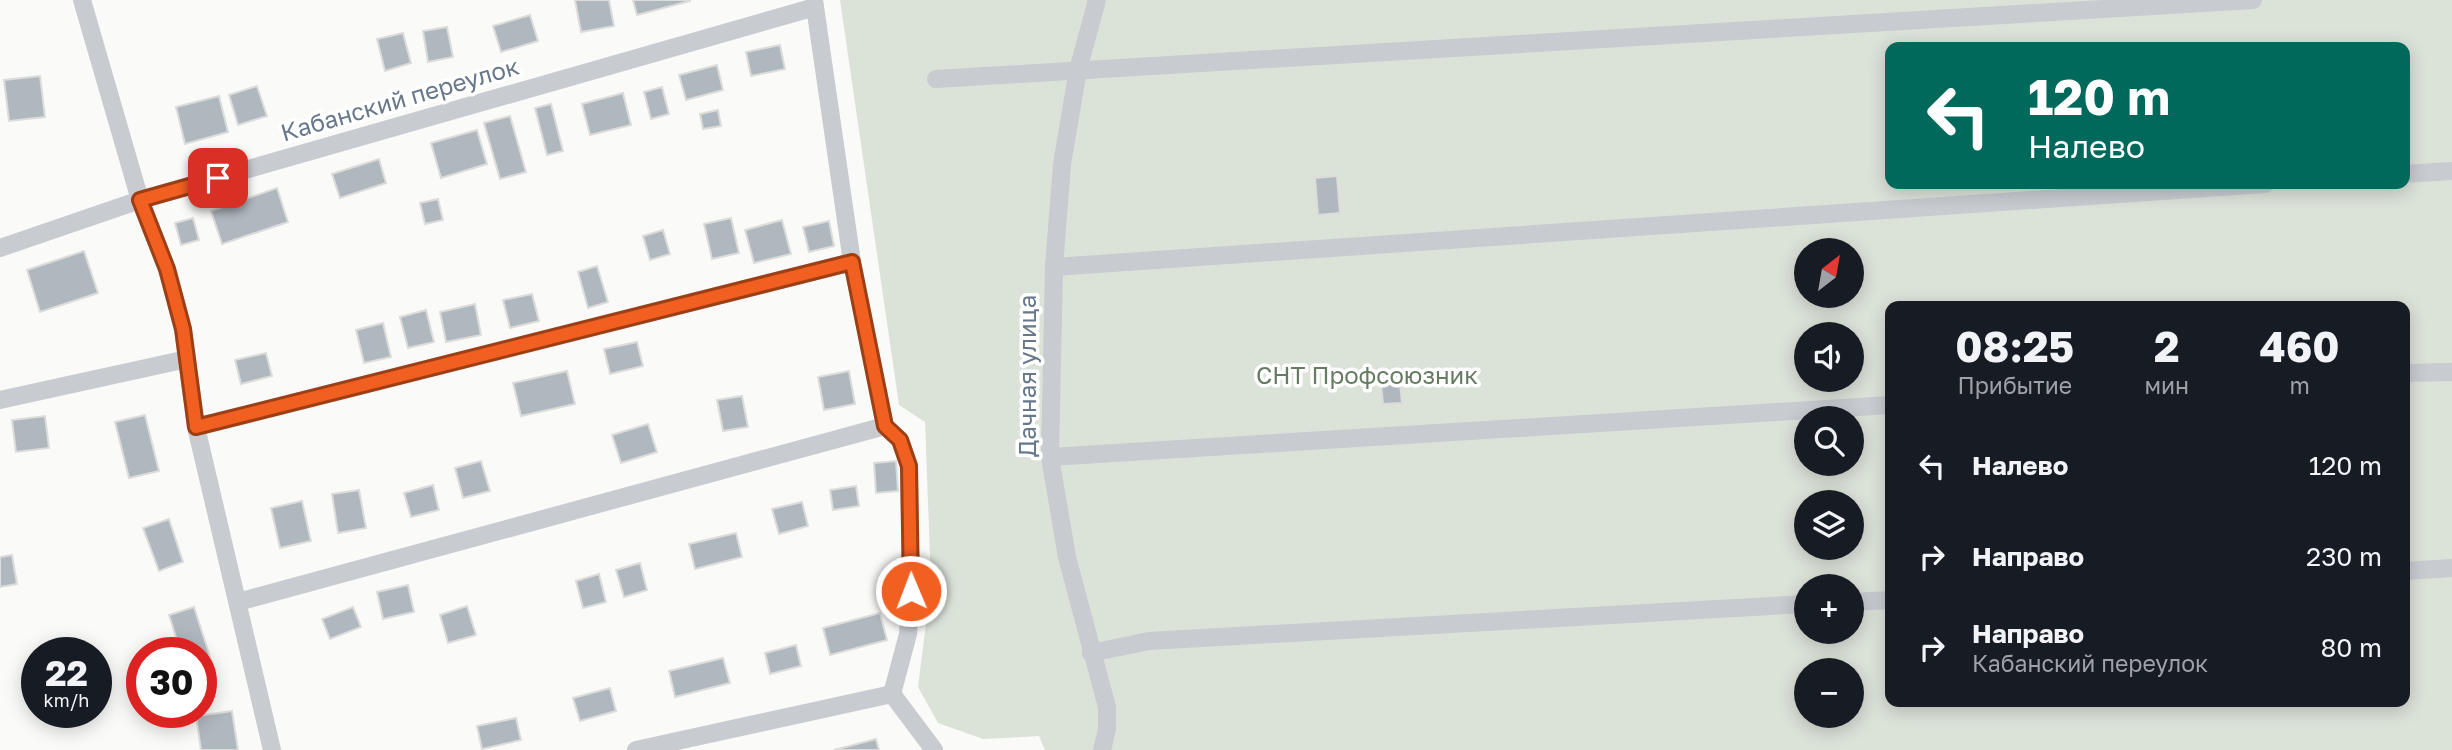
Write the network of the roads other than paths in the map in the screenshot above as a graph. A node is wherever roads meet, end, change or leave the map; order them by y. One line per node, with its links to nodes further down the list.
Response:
1 (82, 0): 10 (street)
2 (1097, 0): 5 (street, Дачная улица)
3 (2253, 0): 5 (street)
4 (815, 3): 10 (street, Кабанский переулок); 12 (street)
5 (1078, 70): 6 (street); 13 (street, Дачная улица)
6 (936, 79)
7 (2452, 171): 8 (street)
8 (2410, 174)
9 (2192, 189): 13 (street)
10 (140, 200): 11 (street, Кабанский переулок); 14 (street)
11 (0, 248)
12 (852, 262): 19 (street); 20 (street)
13 (1054, 267): 21 (street, Дачная улица)
14 (187, 359): 17 (street); 20 (street)
15 (2452, 372): 16 (street)
16 (2410, 373)
17 (0, 400)
18 (1885, 405): 21 (street)
19 (885, 426): 26 (street); 29 (street)
20 (196, 427): 26 (street)
21 (1050, 457): 28 (street, Дачная улица)
22 (2452, 568): 23 (street)
23 (2410, 571)
24 (1885, 600): 25 (street)
25 (1864, 601)
26 (238, 602): 30 (street)
27 (1794, 605): 28 (street)
28 (1091, 653): 33 (street, Дачная улица)
29 (892, 694): 31 (street); 32 (street)
30 (272, 750)
31 (636, 750)
32 (934, 750)
33 (1102, 750)

